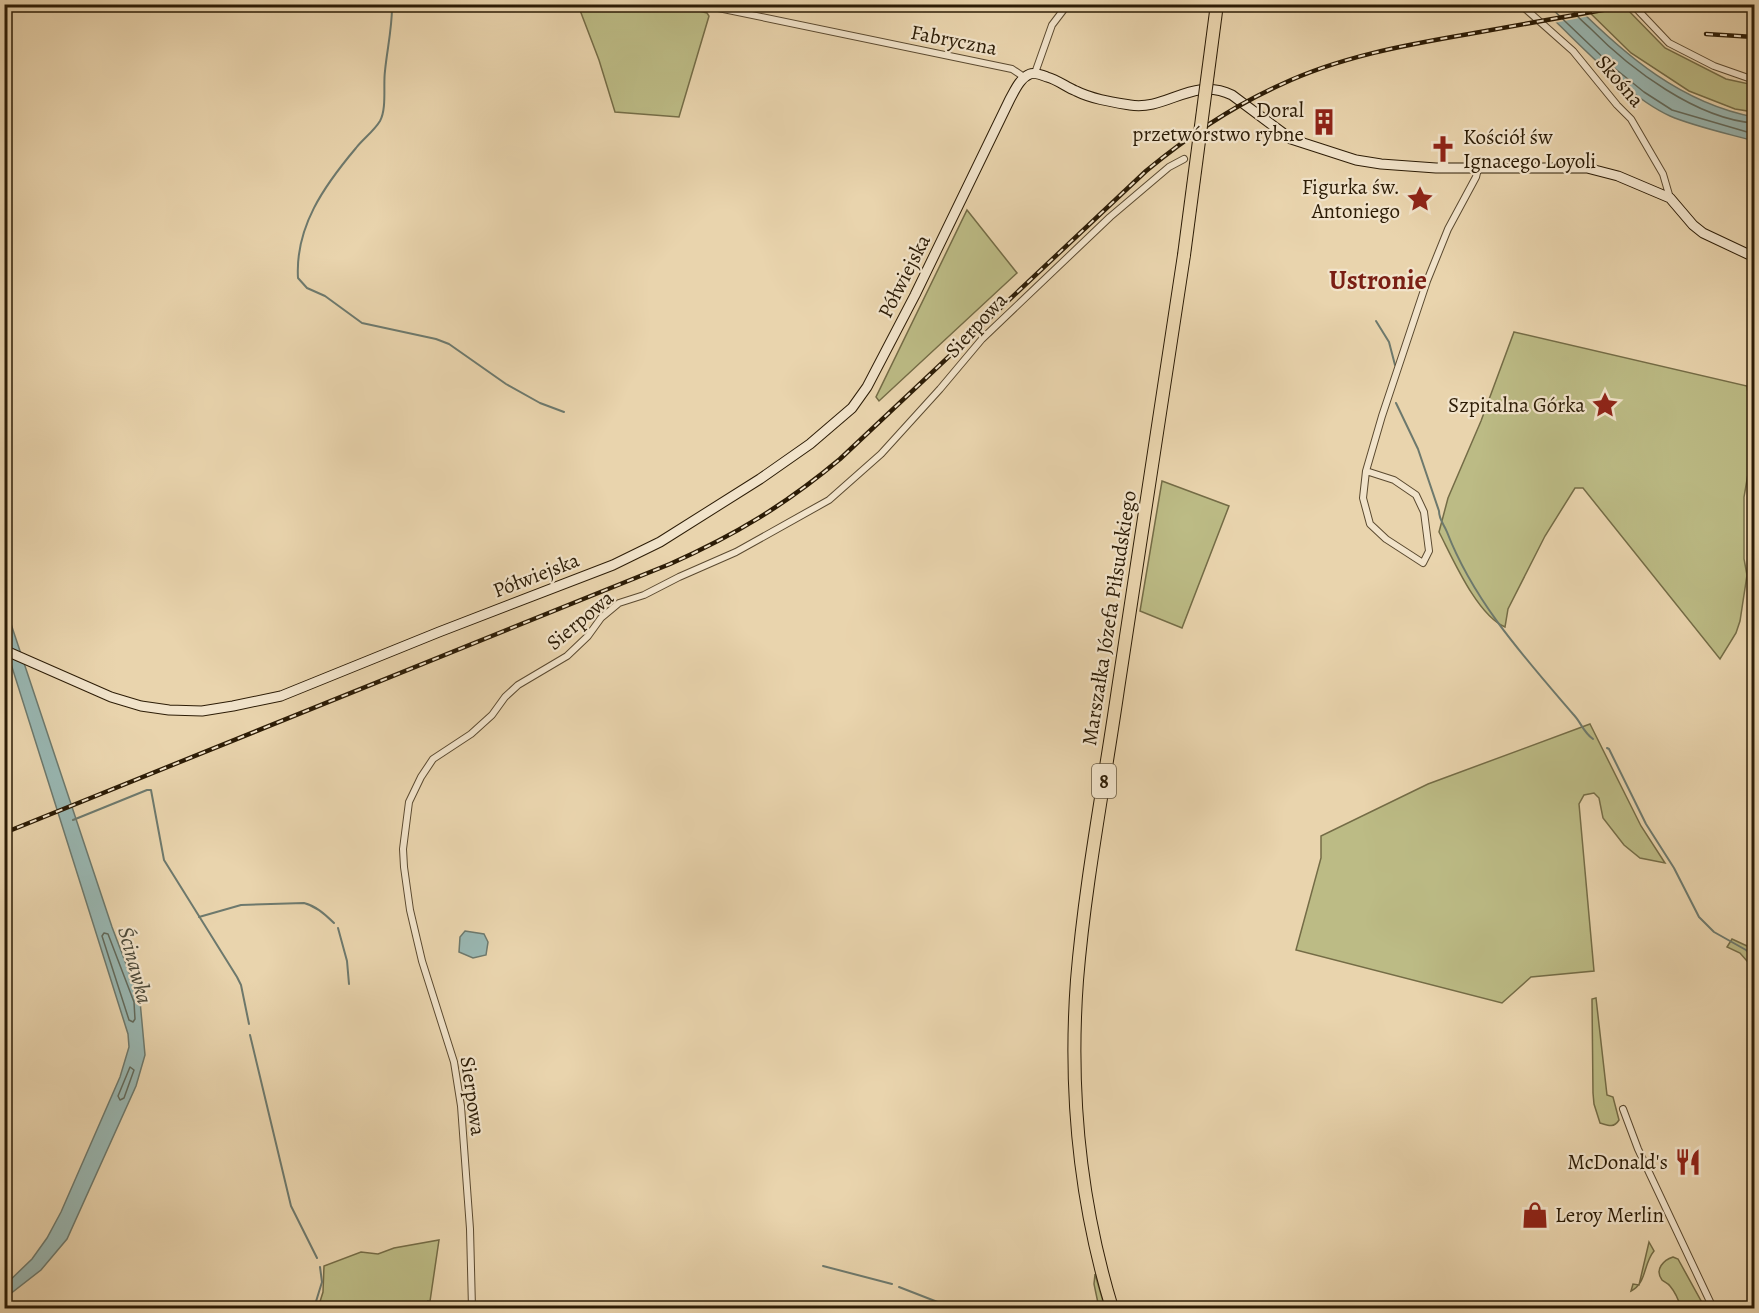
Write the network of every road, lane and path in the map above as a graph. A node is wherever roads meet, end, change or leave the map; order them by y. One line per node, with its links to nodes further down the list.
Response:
1 (699, 4): 7 (street, Fabryczna)
2 (1068, 4): 6 (street)
3 (1217, 4): 17 (highway, Marszałka Józefa Piłsudskiego / 8, bridge)
4 (1520, 4): 11 (street, Skośna)
5 (1632, 4): 8 (street)
6 (1035, 73): 7 (street); 10 (street)
7 (1024, 77): 14 (street, Półwiejska)
8 (1755, 80)
9 (1184, 159): 16 (street, Sierpowa)
10 (1478, 169): 11 (street); 13 (street)
11 (1670, 198): 12 (street)
12 (1755, 257)
13 (1366, 471): 13 (street)
14 (4, 650)
15 (1623, 1109): 18 (street)
16 (472, 1308)
17 (1112, 1308)
18 (1713, 1308)

